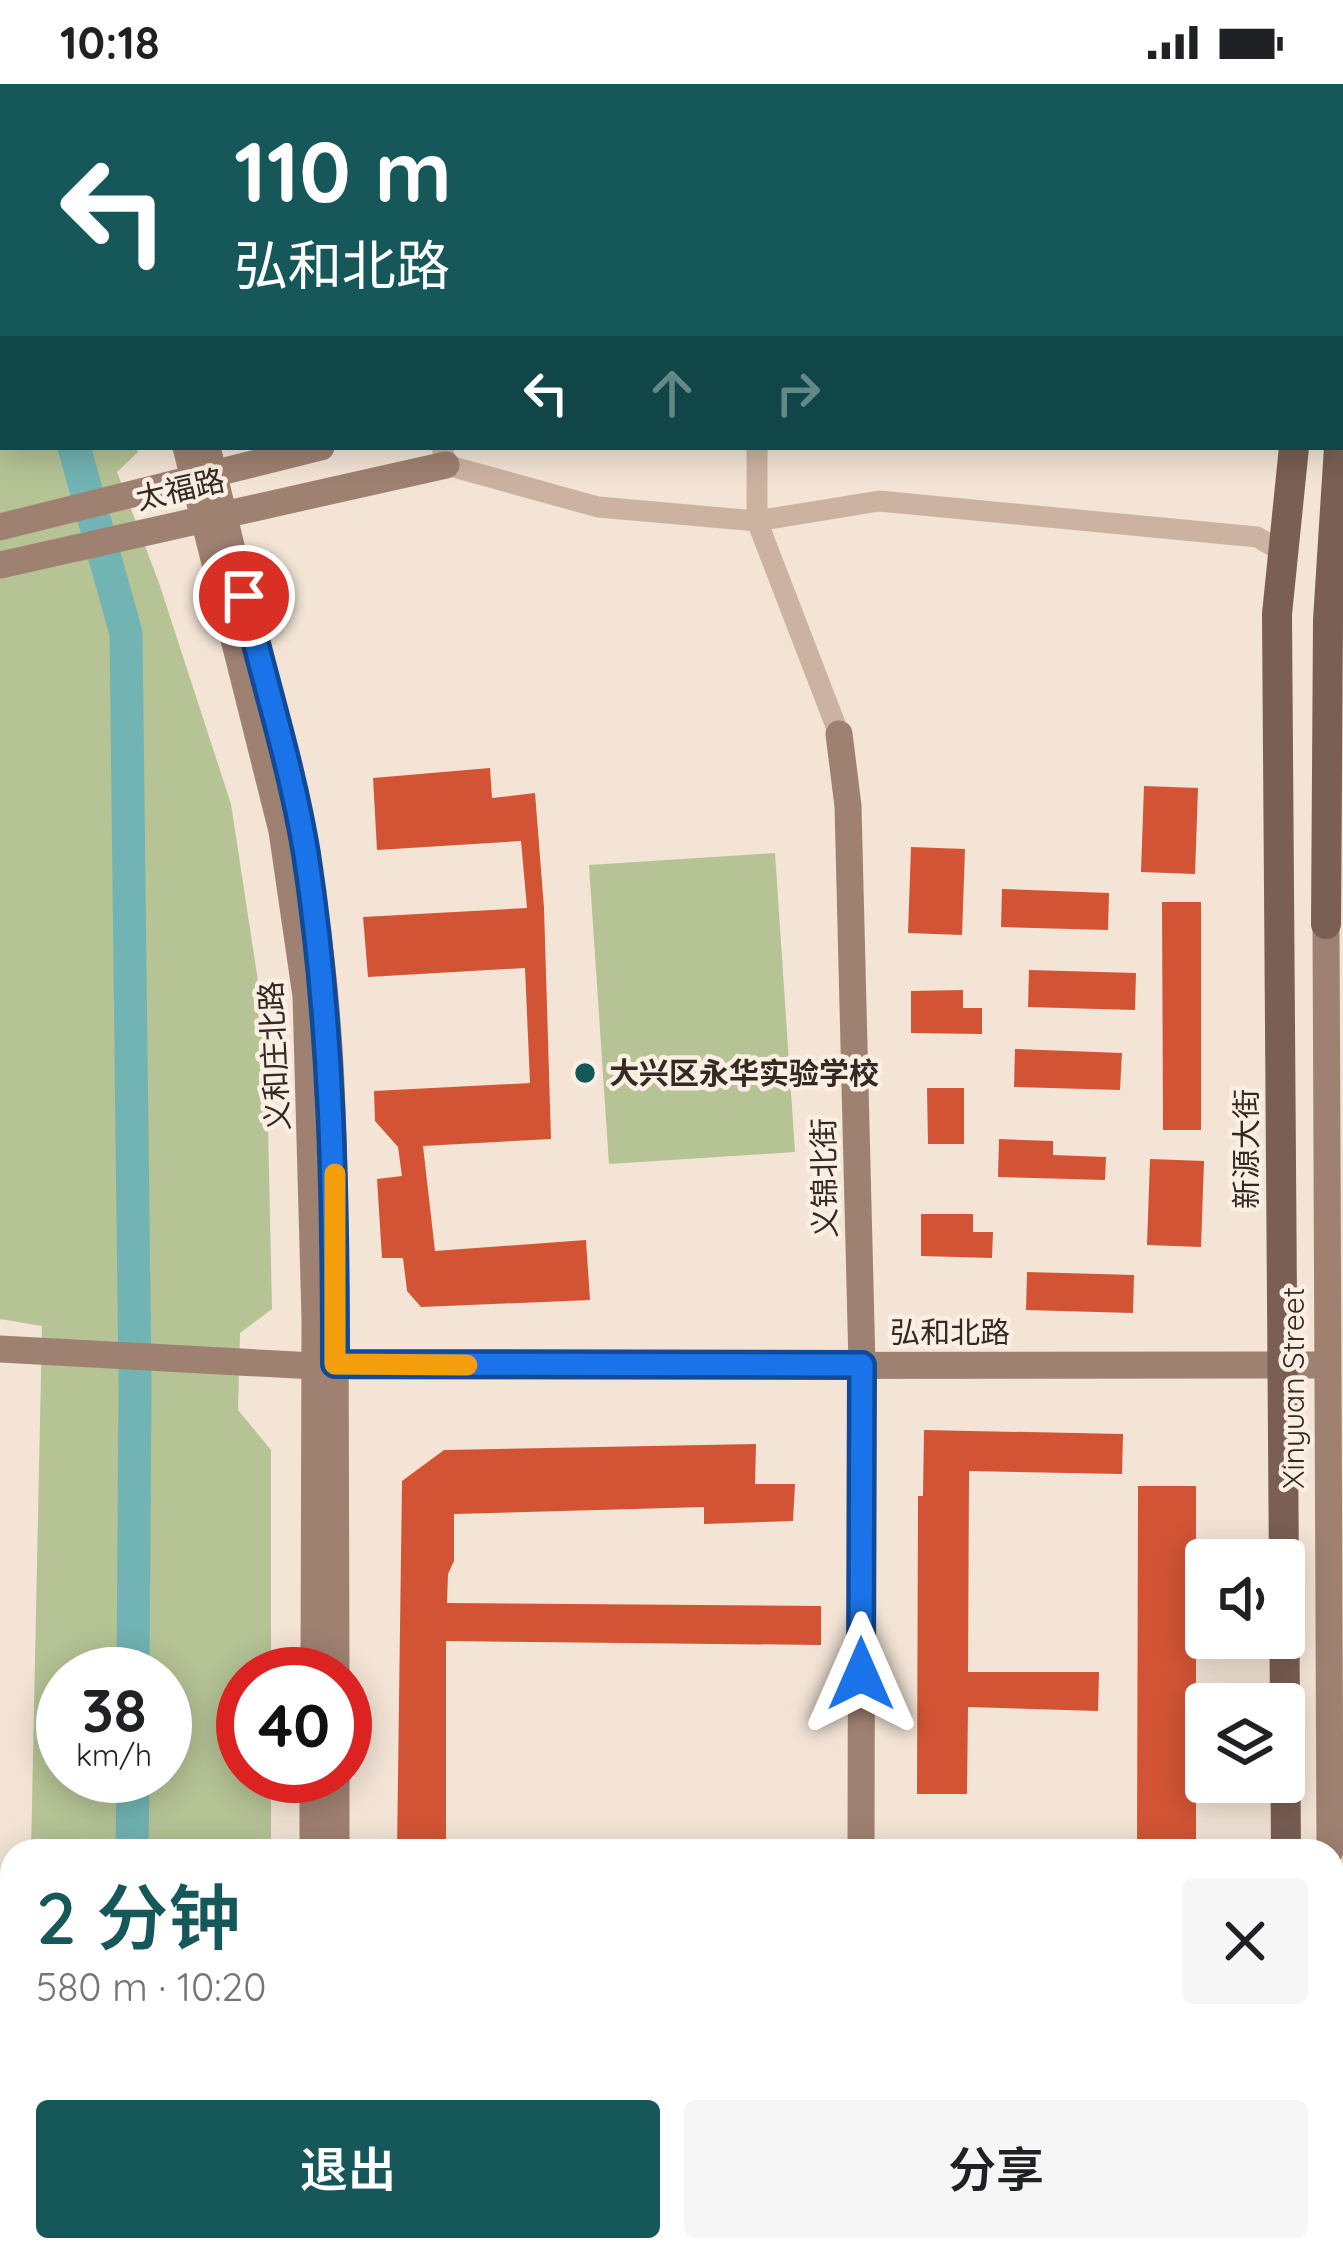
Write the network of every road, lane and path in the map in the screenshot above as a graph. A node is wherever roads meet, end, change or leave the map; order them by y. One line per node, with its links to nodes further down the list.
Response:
1 (301, 450): 6 (main road, 太福路)
2 (757, 450): 8 (street, 义锦北街)
3 (1294, 450): 10 (main road, 新源大街)
4 (1339, 450): 13 (main road)
5 (444, 456): 7 (main road, 太福路); 8 (street)
6 (204, 465): 7 (main road, 义和庄北路); 9 (main road, 太福路)
7 (214, 515): 11 (main road, 太福路); 15 (main road, 义和庄北路)
8 (757, 521): 10 (street); 12 (street, 义锦北街)
9 (0, 527)
10 (1283, 552): 18 (main road, 新源大街)
11 (0, 565)
12 (839, 734): 16 (main road, 义锦北街)
13 (1326, 924): 17 (main road, Xinyuan Street)
14 (0, 1349): 15 (main road, 弘和北路)
15 (325, 1365): 16 (main road, 弘和北路); 19 (main road, 义和庄北路); 20 (main road, 义和庄北路)
16 (862, 1365): 18 (main road, 弘和北路); 25 (main road, 义锦北街)
17 (1325, 1365): 18 (main road, 弘和北路); 27 (main road, Xinyuan Street)
18 (1283, 1366): 26 (main road, 新源大街)
19 (315, 1647)
20 (335, 1647)
21 (313, 1803): 23 (main road)
22 (336, 1803): 24 (main road)
23 (313, 1839)
24 (336, 1839)
25 (861, 1839)
26 (1286, 1839)
27 (1330, 1839)

